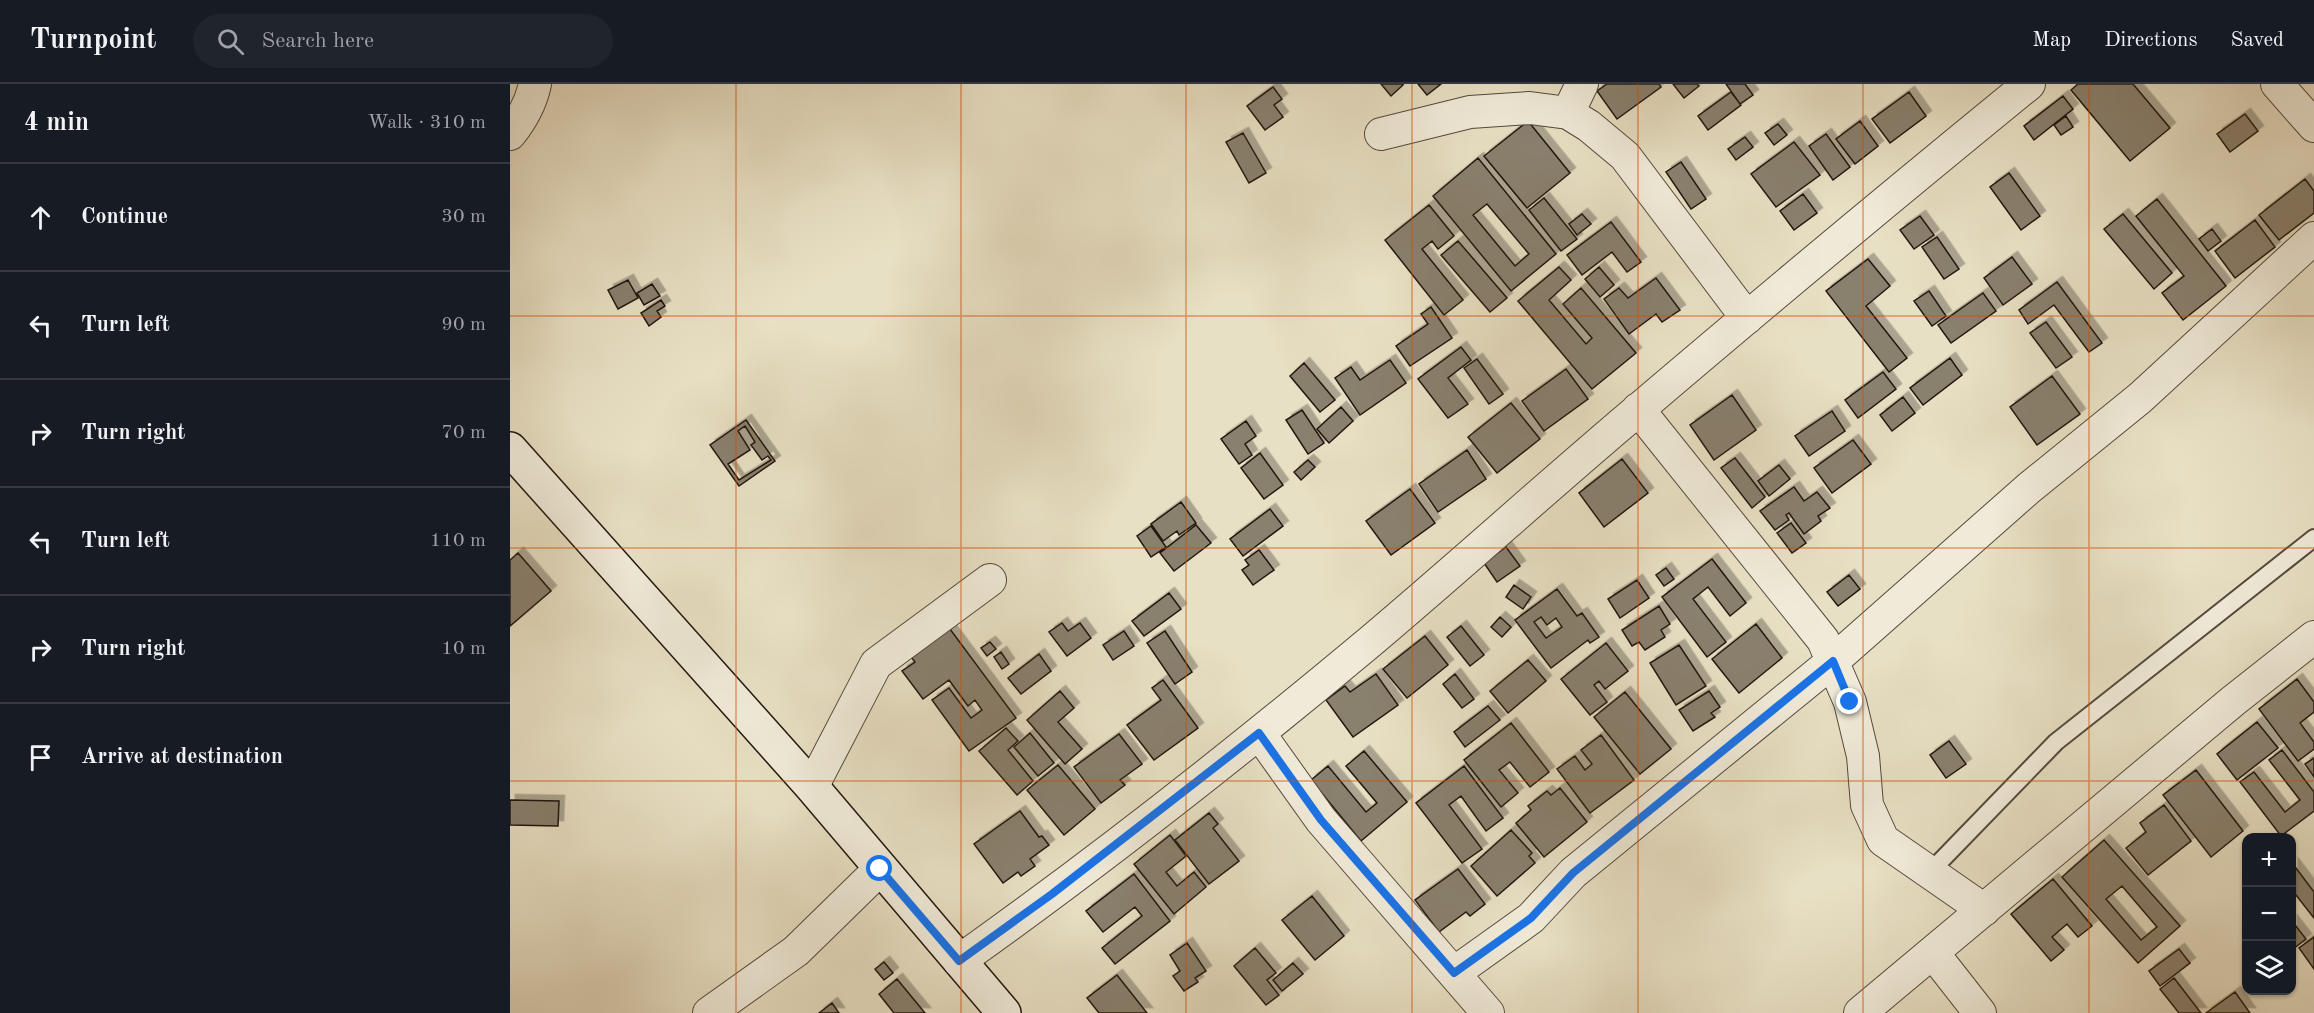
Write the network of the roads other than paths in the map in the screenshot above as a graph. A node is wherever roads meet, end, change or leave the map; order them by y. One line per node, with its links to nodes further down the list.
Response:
1 (535, 84): 7 (street)
2 (1582, 84): 5 (street)
3 (2029, 84): 10 (street)
4 (2277, 84): 6 (street)
5 (1568, 112): 8 (street); 10 (street)
6 (2314, 126)
7 (510, 134)
8 (1381, 134)
9 (2314, 238): 16 (street)
10 (1747, 318): 11 (street)
11 (1638, 410): 16 (street); 17 (street)
12 (510, 449): 18 (street)
13 (2314, 538): 20 (lane)
14 (990, 580): 18 (street)
15 (2314, 637): 21 (street)
16 (1833, 661): 20 (street); 24 (street)
17 (1259, 733): 23 (street); 24 (street)
18 (812, 787): 19 (street)
19 (880, 869): 23 (street); 25 (street)
20 (1929, 873): 21 (street)
21 (1984, 910): 22 (street)
22 (1933, 953): 28 (street); 29 (street)
23 (959, 961): 26 (street)
24 (1454, 973): 27 (street)
25 (709, 1013)
26 (1004, 1013)
27 (1488, 1013)
28 (1860, 1013)
29 (1980, 1013)

